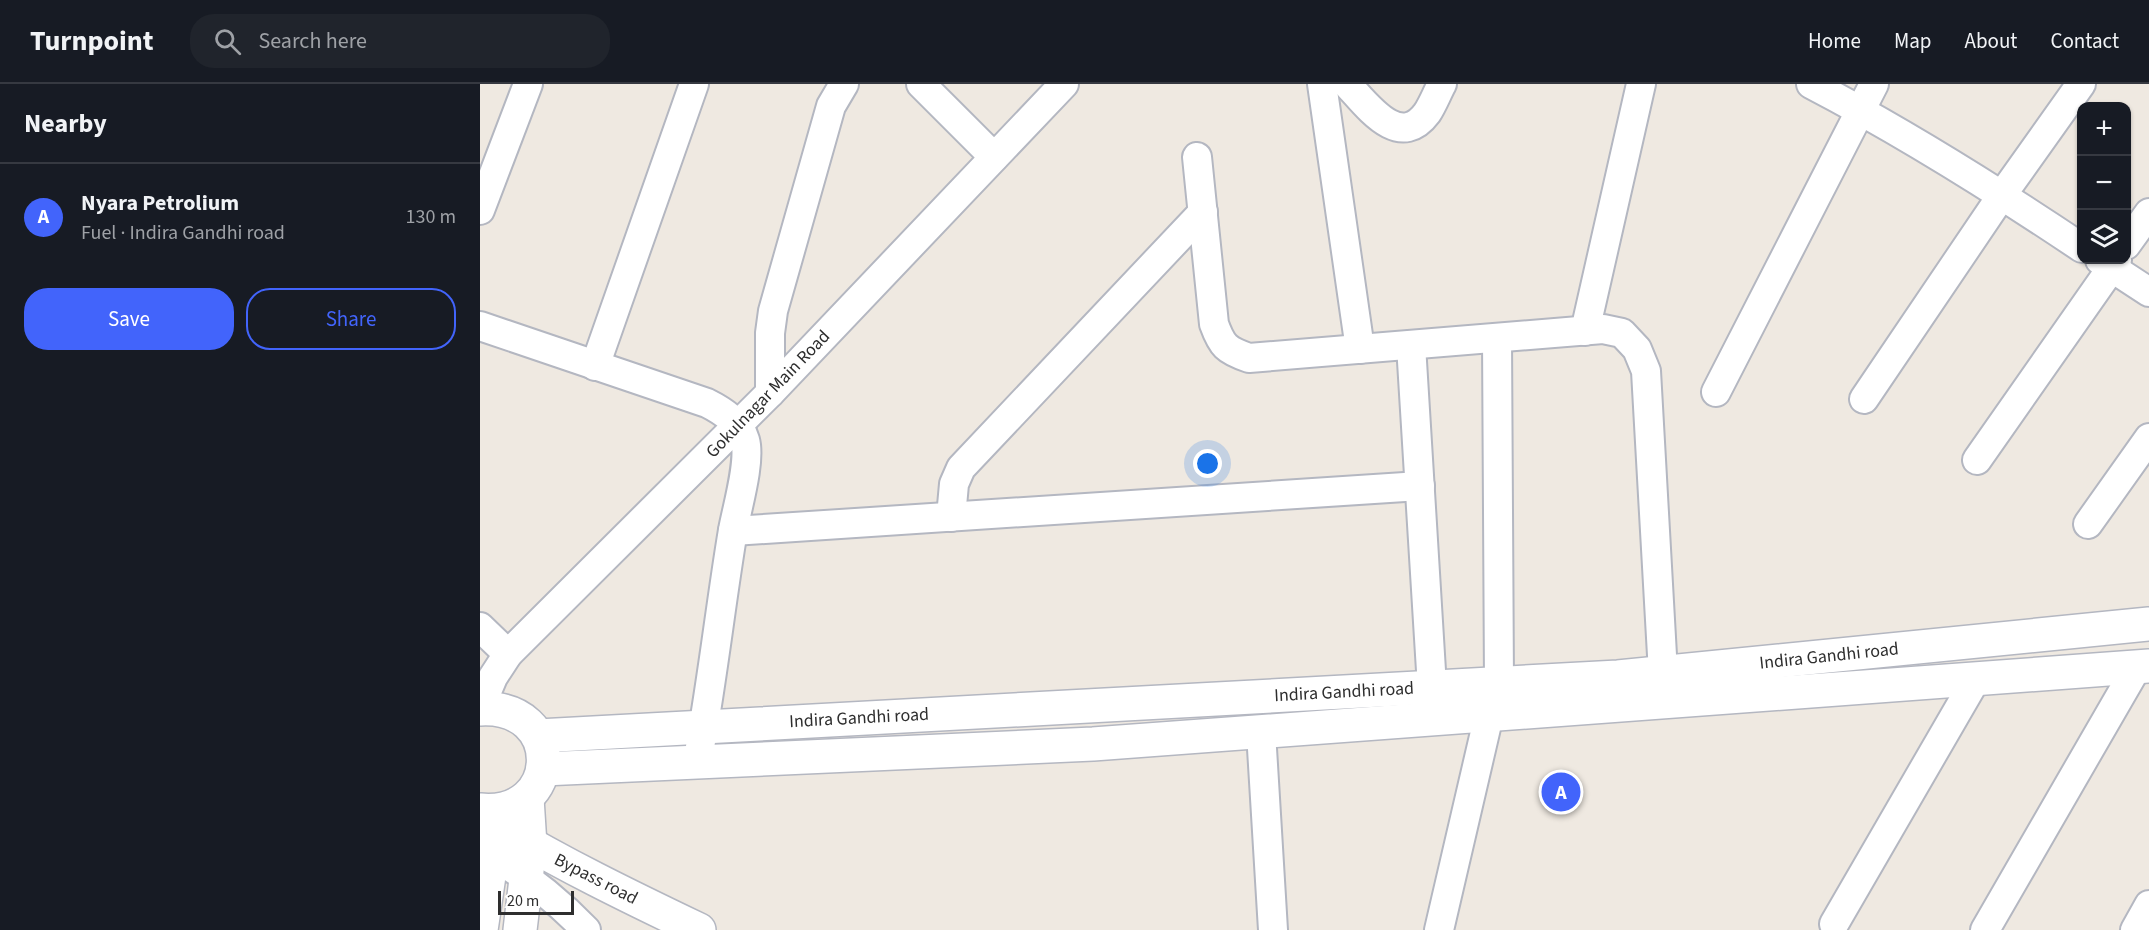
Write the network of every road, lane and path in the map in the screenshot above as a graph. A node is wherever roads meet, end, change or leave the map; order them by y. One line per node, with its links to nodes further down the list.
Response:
1 (528, 84): 17 (street)
2 (694, 84): 30 (street)
3 (844, 84): 32 (street)
4 (921, 84): 14 (street)
5 (1064, 84): 14 (street, Gokulnagar Main Road)
6 (1322, 84): 29 (street)
7 (1347, 84): 8 (street)
8 (1442, 84)
9 (1641, 84): 26 (street)
10 (1811, 84): 13 (street)
11 (1874, 84): 13 (street)
12 (2081, 84): 16 (street)
13 (1860, 109): 16 (street); 31 (street)
14 (994, 157): 32 (street, Gokulnagar Main Road)
15 (1197, 157): 18 (street)
16 (2002, 195): 21 (street); 33 (street)
17 (480, 210)
18 (1203, 212): 29 (street); 38 (street)
19 (2149, 213): 20 (street)
20 (2131, 236)
21 (2077, 245)
22 (2110, 264): 36 (street)
23 (2120, 264): 24 (street)
24 (2149, 292)
25 (480, 326): 30 (street)
26 (1586, 331): 27 (street); 45 (street)
27 (1497, 338): 28 (street); 47 (street)
28 (1411, 345): 29 (street); 37 (street)
29 (1360, 349)
30 (595, 366): 34 (street)
31 (1716, 392)
32 (770, 393): 34 (street, Gokulnagar Main Road)
33 (1864, 399)
34 (738, 426): 40 (street); 43 (street, Gokulnagar Main Road)
35 (2149, 438): 39 (street)
36 (1977, 460)
37 (1420, 486): 38 (street); 48 (street)
38 (951, 517): 40 (street)
39 (2088, 524)
40 (733, 531): 51 (street)
41 (2149, 624): 45 (main road, Indira Gandhi road)
42 (480, 627): 43 (street)
43 (508, 654): 49 (street, Gokulnagar Main Road)
44 (2143, 666): 46 (main road, Indira Gandhi road); 69 (street)
45 (1664, 673): 47 (main road, Indira Gandhi road)
46 (1976, 679): 50 (main road, Indira Gandhi road); 62 (street)
47 (1499, 684): 48 (main road, Indira Gandhi road)
48 (1432, 687): 51 (main road, Indira Gandhi road)
49 (480, 708): 53 (main road)
50 (1489, 715): 52 (main road, Indira Gandhi road); 68 (street)
51 (704, 726): 53 (main road, Indira Gandhi road); 54 (street)
52 (1261, 732): 54 (main road, Indira Gandhi road); 67 (street)
53 (538, 736): 55 (main road)
54 (698, 761): 55 (main road, Indira Gandhi road)
55 (543, 769): 56 (main road)
56 (527, 798): 57 (main road); 58 (main road)
57 (490, 815): 58 (main road, Bypass road); 59 (main road)
58 (530, 845): 60 (main road); 66 (main road, Bypass road)
59 (492, 855): 60 (street); 63 (main road)
60 (527, 877): 64 (main road); 65 (street)
61 (2149, 905): 70 (street)
62 (1834, 924)
63 (481, 930)
64 (519, 930)
65 (586, 930)
66 (699, 930)
67 (1273, 930)
68 (1438, 930)
69 (1985, 930)
70 (2135, 930)

